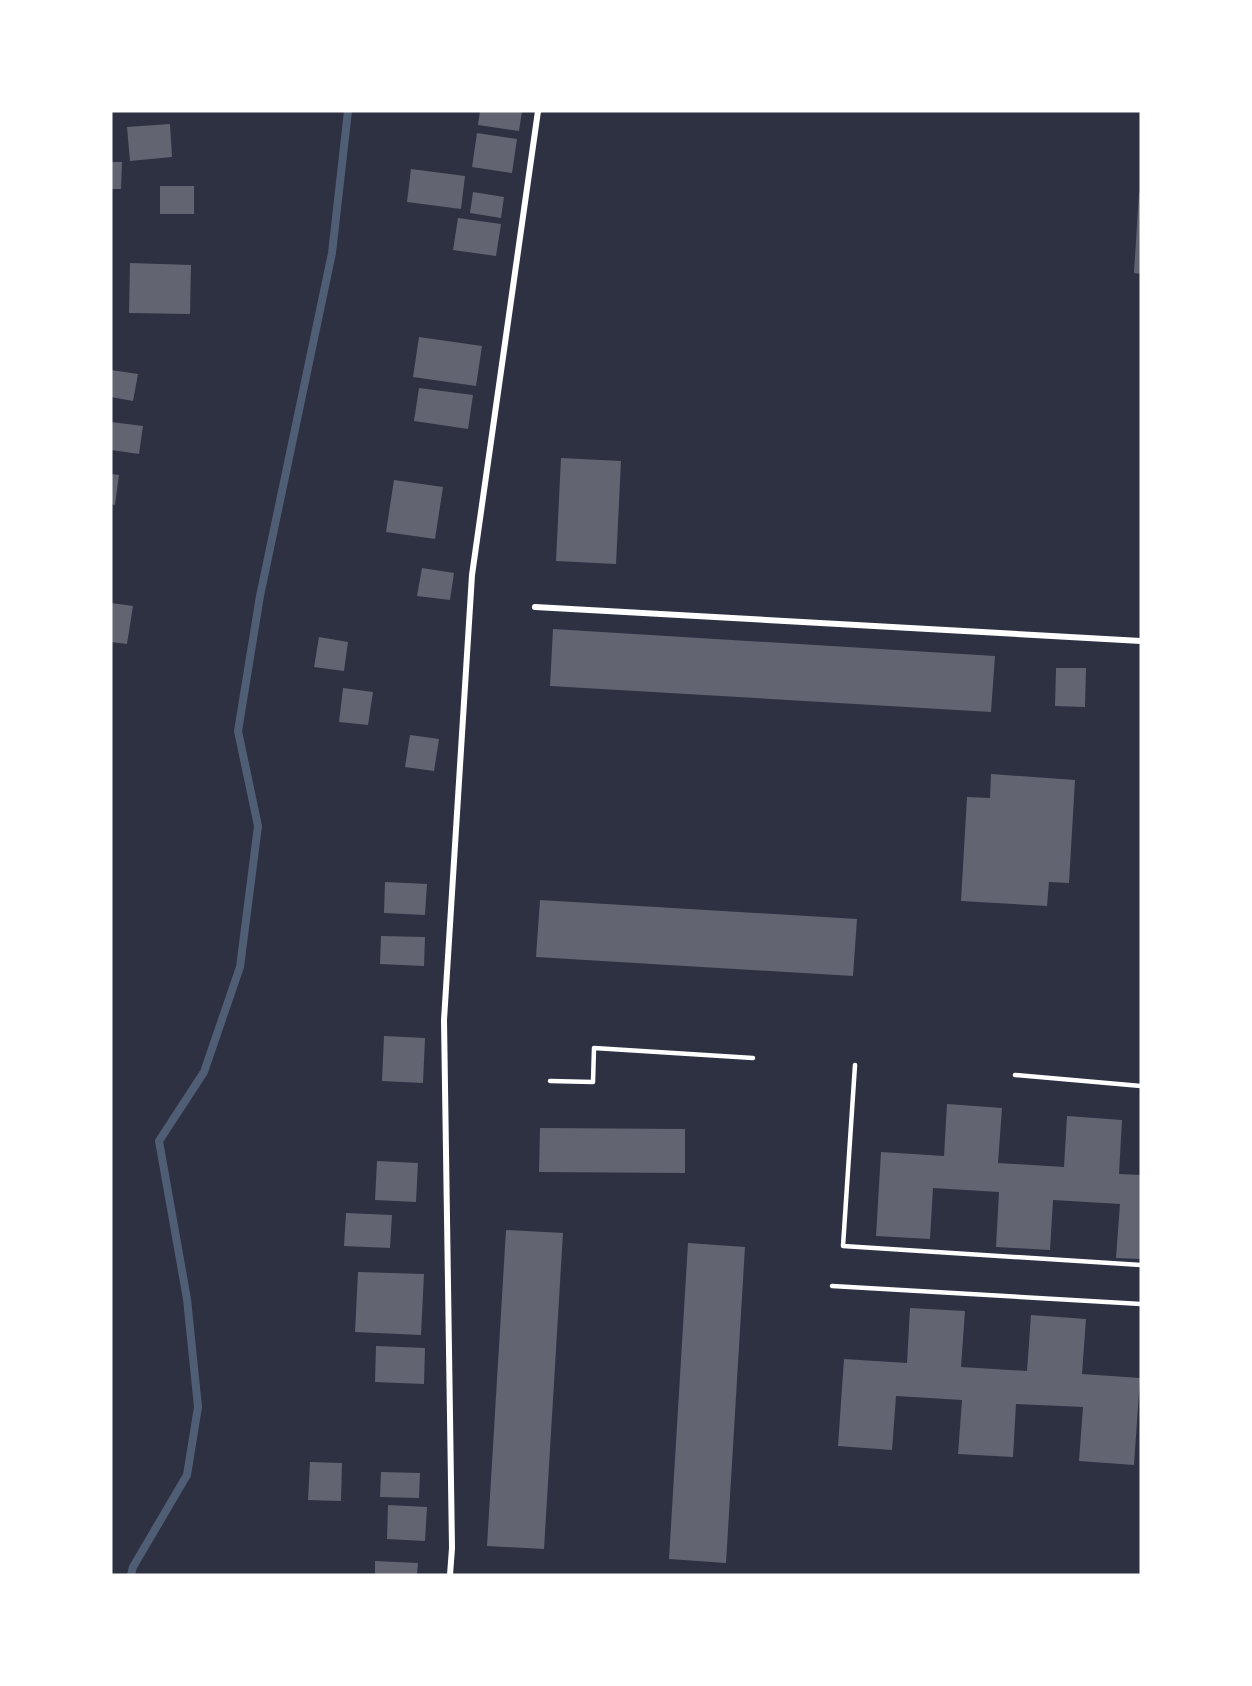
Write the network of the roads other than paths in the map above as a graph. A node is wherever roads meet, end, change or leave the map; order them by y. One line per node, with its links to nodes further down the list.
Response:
1 (538, 111): 12 (street)
2 (535, 607): 3 (street)
3 (1141, 641)
4 (753, 1058): 7 (lane)
5 (855, 1065): 9 (lane)
6 (1015, 1075): 8 (lane)
7 (550, 1081)
8 (1141, 1086)
9 (1141, 1265)
10 (832, 1286): 11 (lane)
11 (1141, 1304)
12 (450, 1575)

